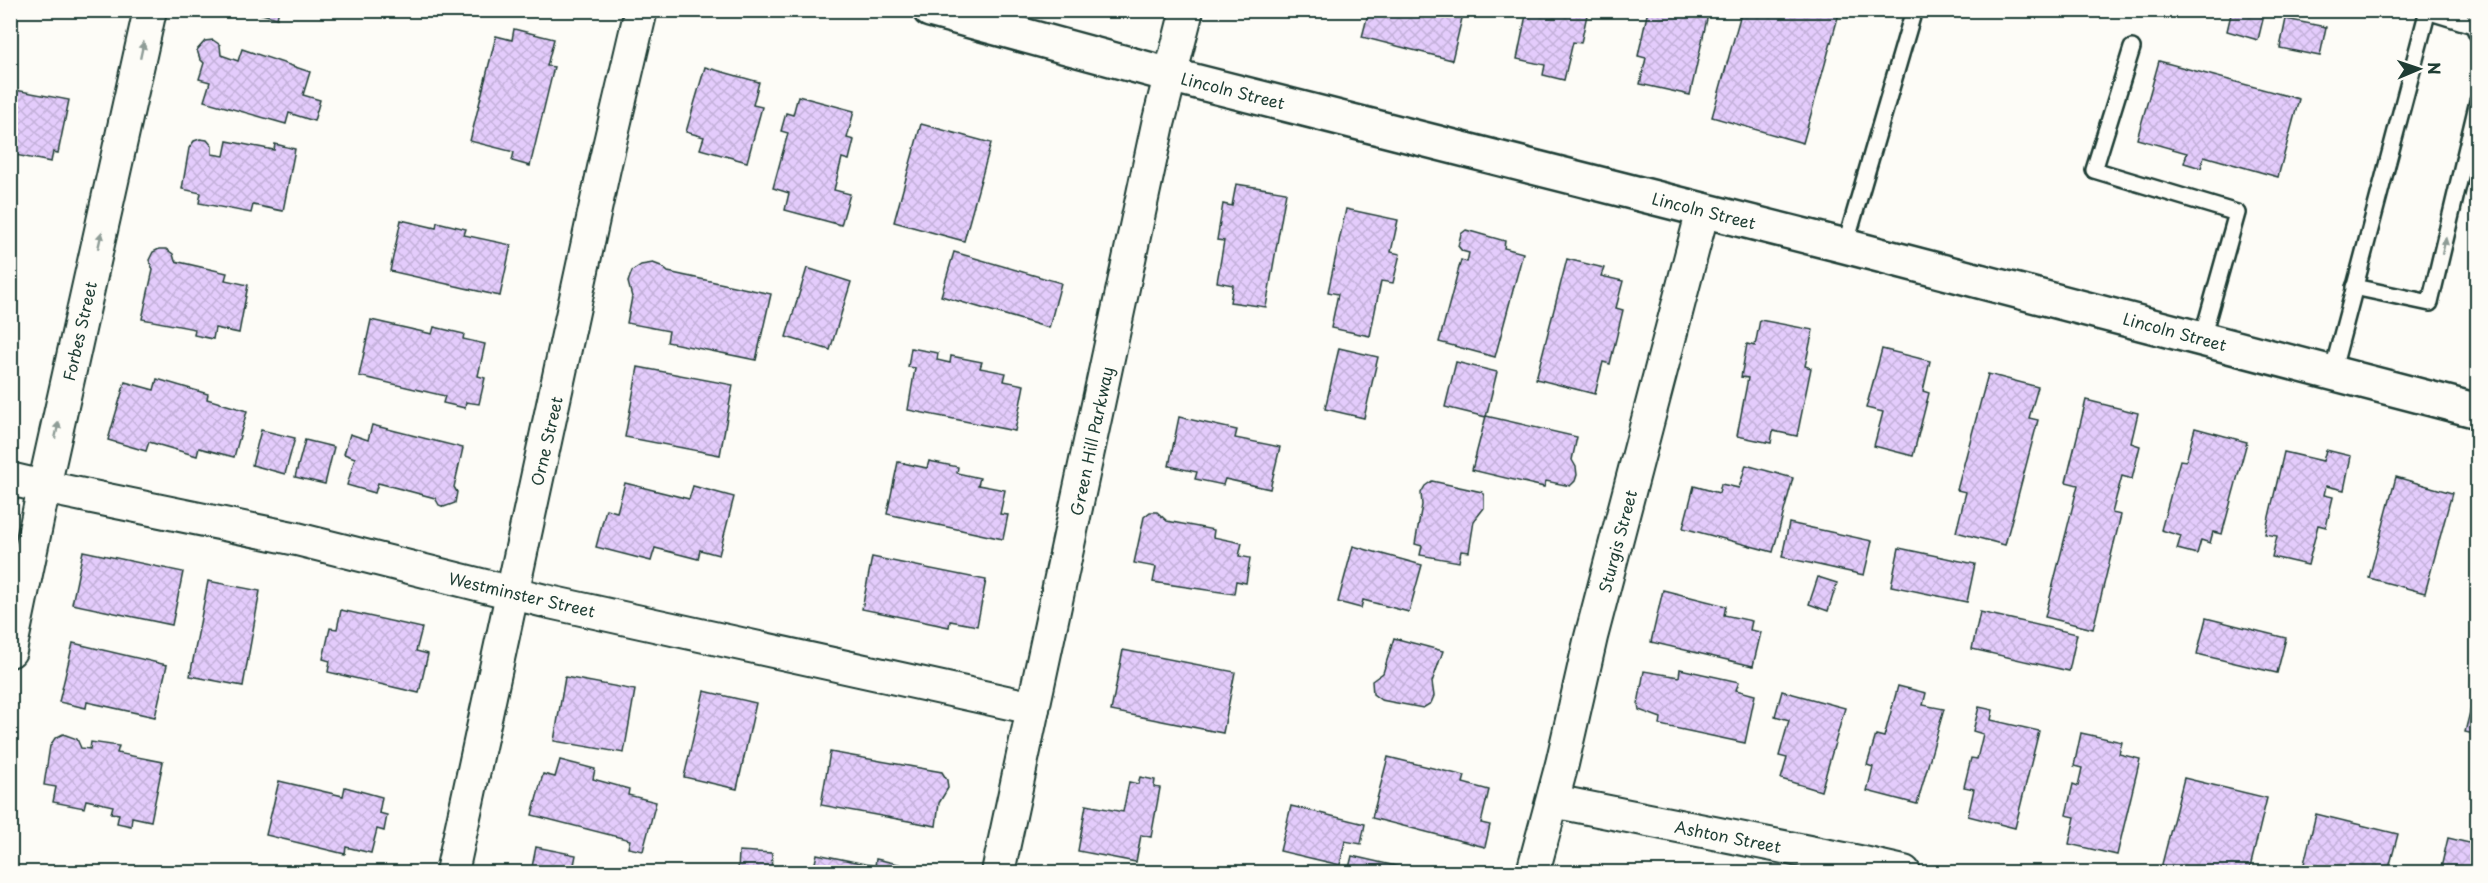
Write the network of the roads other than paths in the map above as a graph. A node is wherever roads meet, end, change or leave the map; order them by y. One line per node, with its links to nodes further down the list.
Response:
1 (150, 10): 18 (street, Forbes Street, one-way to 1)
2 (641, 10): 19 (street, Orne Street)
3 (930, 10): 9 (main road, Lincoln Street)
4 (1187, 10): 9 (street, Green Hill Parkway)
5 (1914, 10): 12 (lane)
6 (2428, 11): 7 (lane); 13 (lane)
7 (2478, 34)
8 (2132, 48): 14 (lane)
9 (1170, 75): 11 (main road, Lincoln Street); 21 (street, Green Hill Parkway)
10 (2478, 101): 13 (lane, one-way to 10)
11 (1703, 210): 12 (main road, Lincoln Street); 22 (street, Sturgis Street)
12 (1845, 246): 14 (main road, Lincoln Street)
13 (2354, 287): 15 (lane)
14 (2202, 338): 15 (main road, Lincoln Street)
15 (2332, 373): 16 (main road, Lincoln Street)
16 (2478, 411)
17 (10, 479): 18 (street, Westminster Street)
18 (44, 487): 19 (street, Westminster Street); 20 (street, Forbes Street)
19 (512, 593): 21 (street, Westminster Street); 23 (street, Orne Street)
20 (10, 651)
21 (1033, 708): 24 (street, Green Hill Parkway)
22 (1552, 801): 25 (street, Sturgis Street); 26 (street, Ashton Street)
23 (452, 873)
24 (998, 873)
25 (1533, 873)
26 (1904, 873)

